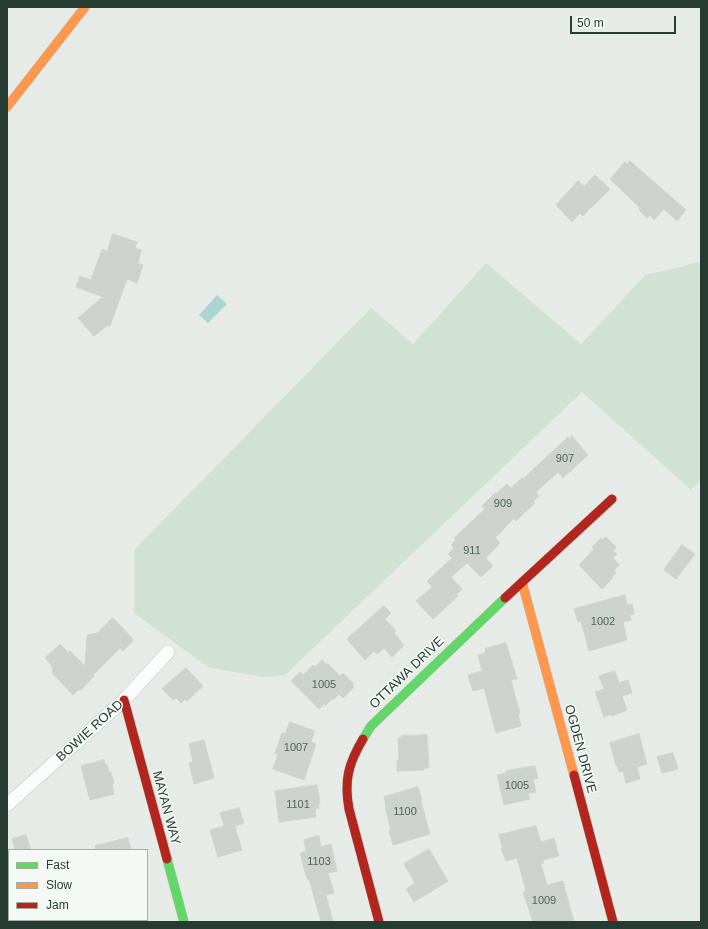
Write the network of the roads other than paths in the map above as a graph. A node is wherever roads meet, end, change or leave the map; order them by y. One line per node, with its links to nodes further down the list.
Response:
1 (85, 7): 2 (street)
2 (7, 107)
3 (612, 499): 4 (street, OTTAWA DRIVE)
4 (522, 582): 9 (street, OTTAWA DRIVE); 10 (street, OGDEN DRIVE)
5 (168, 652): 6 (street, BOWIE ROAD)
6 (124, 700): 7 (street, BOWIE ROAD); 8 (street, MAYAN WAY)
7 (7, 804)
8 (184, 922)
9 (379, 922)
10 (613, 922)

